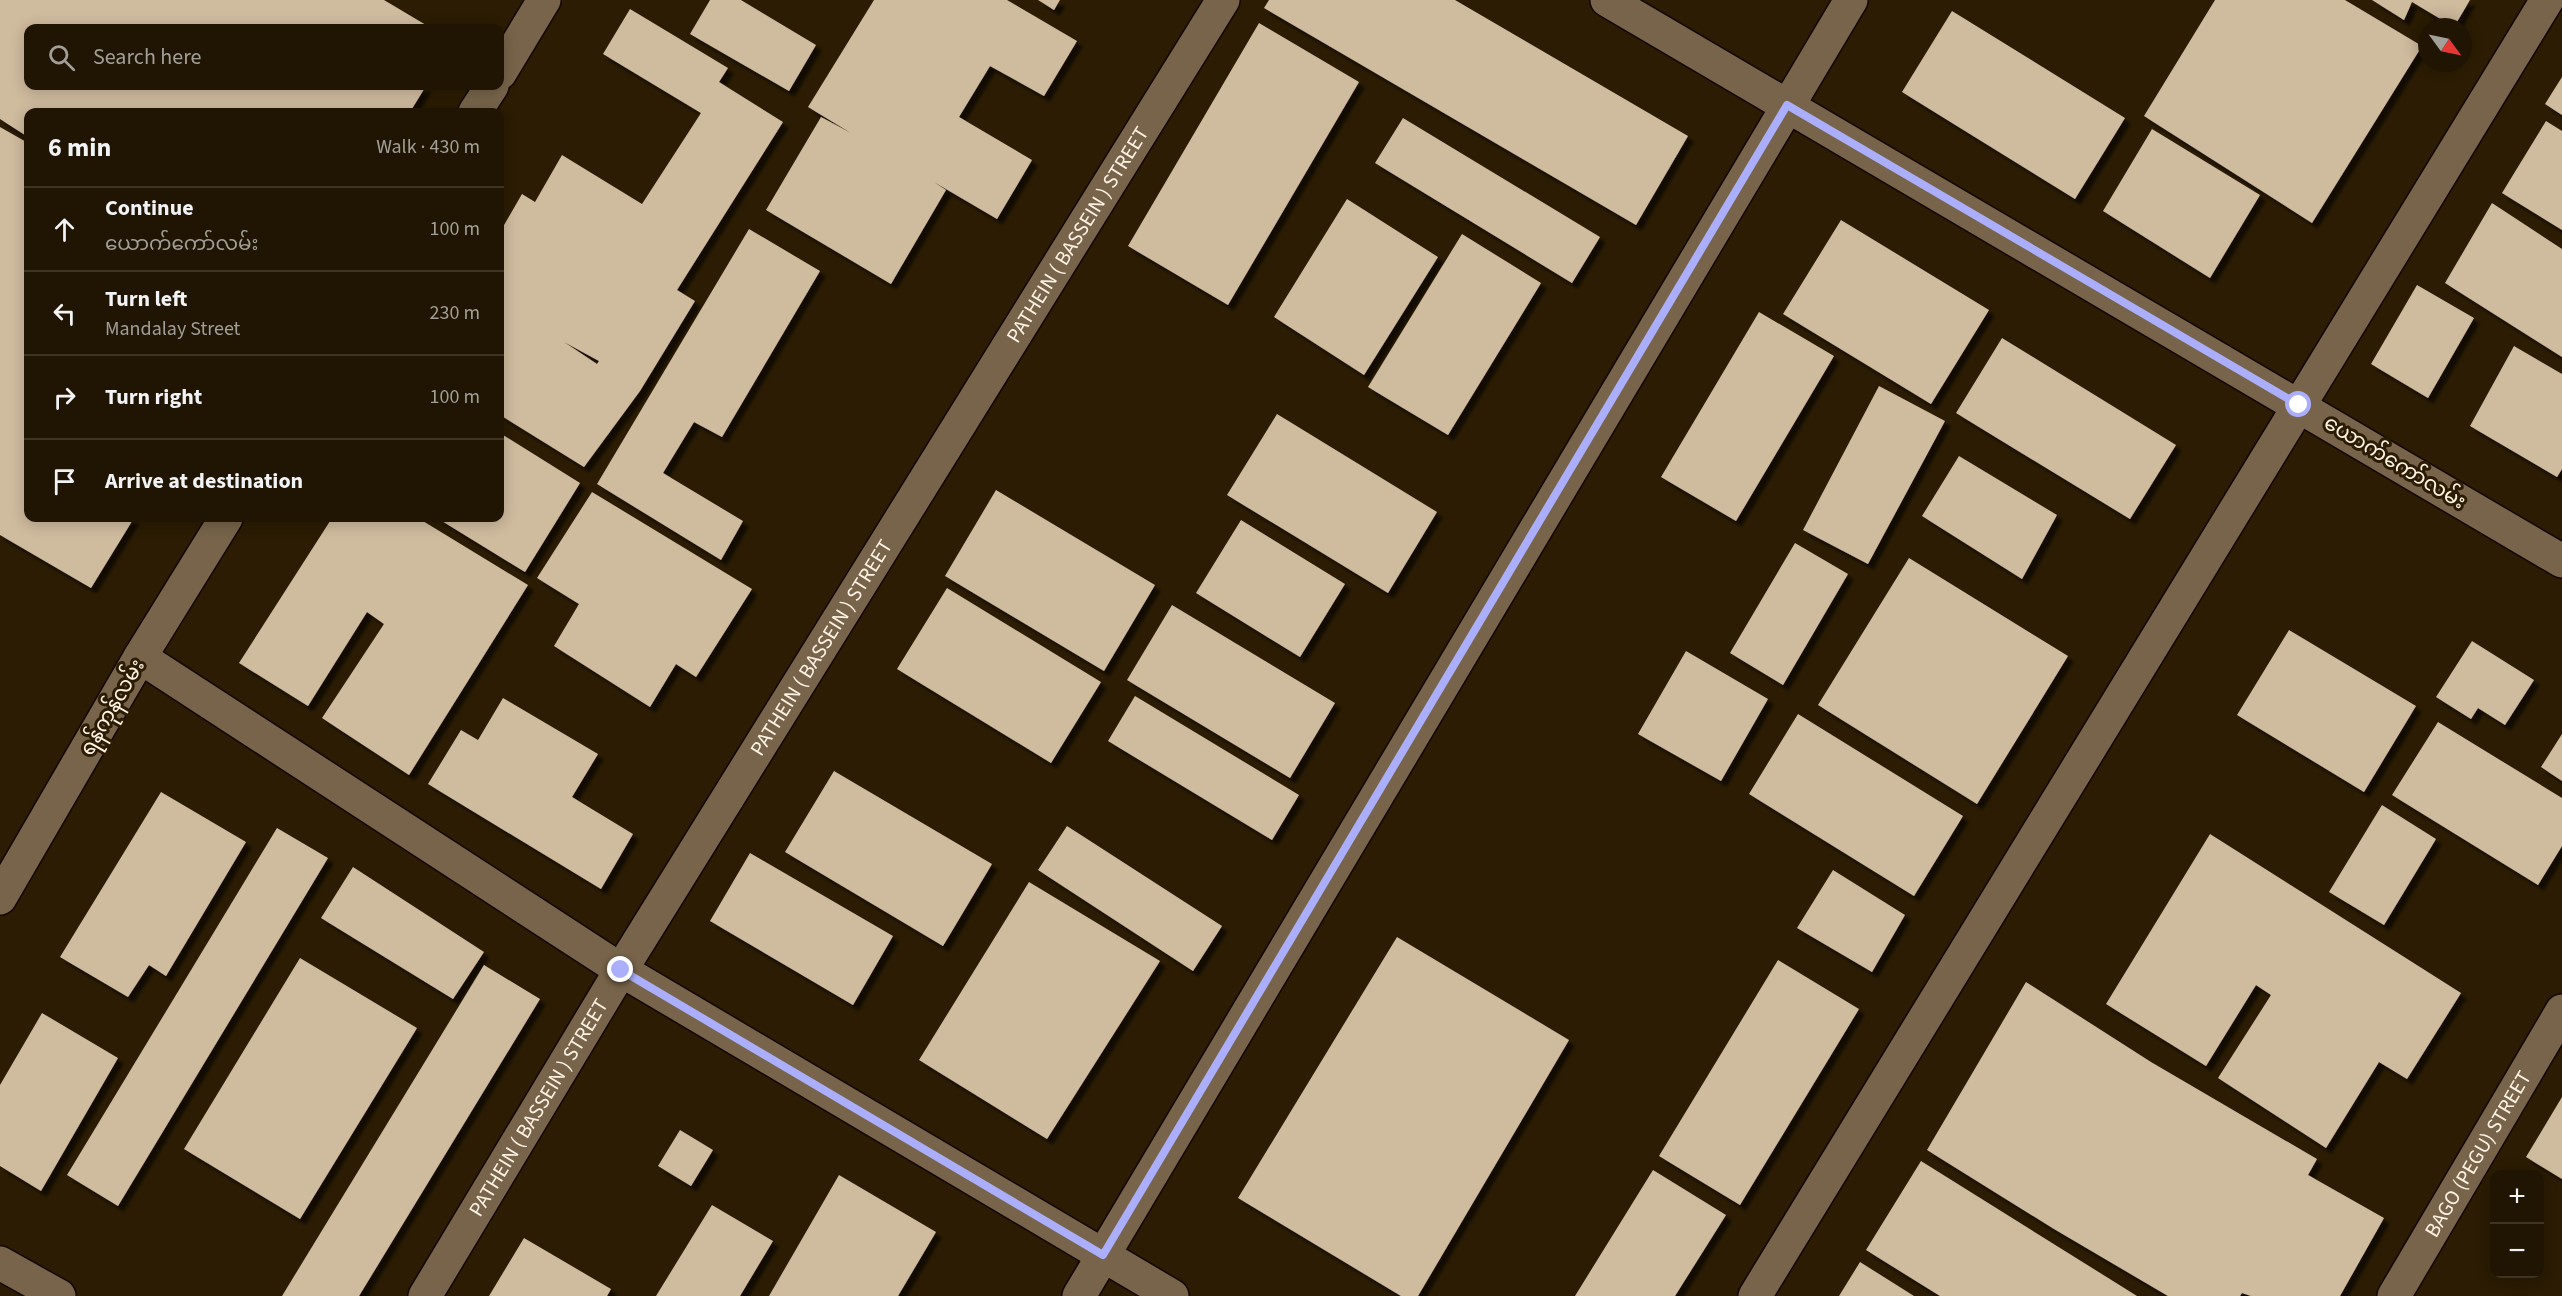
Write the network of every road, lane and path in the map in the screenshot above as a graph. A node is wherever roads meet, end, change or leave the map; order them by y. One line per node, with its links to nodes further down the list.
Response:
1 (544, 0): 6 (street)
2 (1223, 0): 15 (street, PATHEIN ( BASSEIN ) STREET)
3 (1607, 0): 8 (street, ယောက်ကော်လမ်း)
4 (1851, 0): 8 (street)
5 (2547, 0): 10 (street)
6 (504, 66)
7 (489, 90): 9 (street)
8 (1787, 105): 10 (street, ယောက်ကော်လမ်း); 17 (street)
9 (478, 108)
10 (2299, 405): 12 (street, ယောက်ကော်လမ်း); 23 (street)
11 (224, 522): 13 (street, ရန်ကုန်လမ်း)
12 (2562, 561)
13 (140, 657): 14 (street, ရန်ကုန်လမ်း); 15 (street)
14 (0, 898)
15 (621, 970): 17 (street); 20 (street, PATHEIN ( BASSEIN ) STREET)
16 (2562, 1011): 24 (street, BAGO (PEGU) STREET)
17 (1103, 1255): 21 (street); 22 (street)
18 (0, 1263): 19 (street)
19 (59, 1296)
20 (425, 1296)
21 (1079, 1296)
22 (1172, 1296)
23 (1755, 1296)
24 (2394, 1296)

